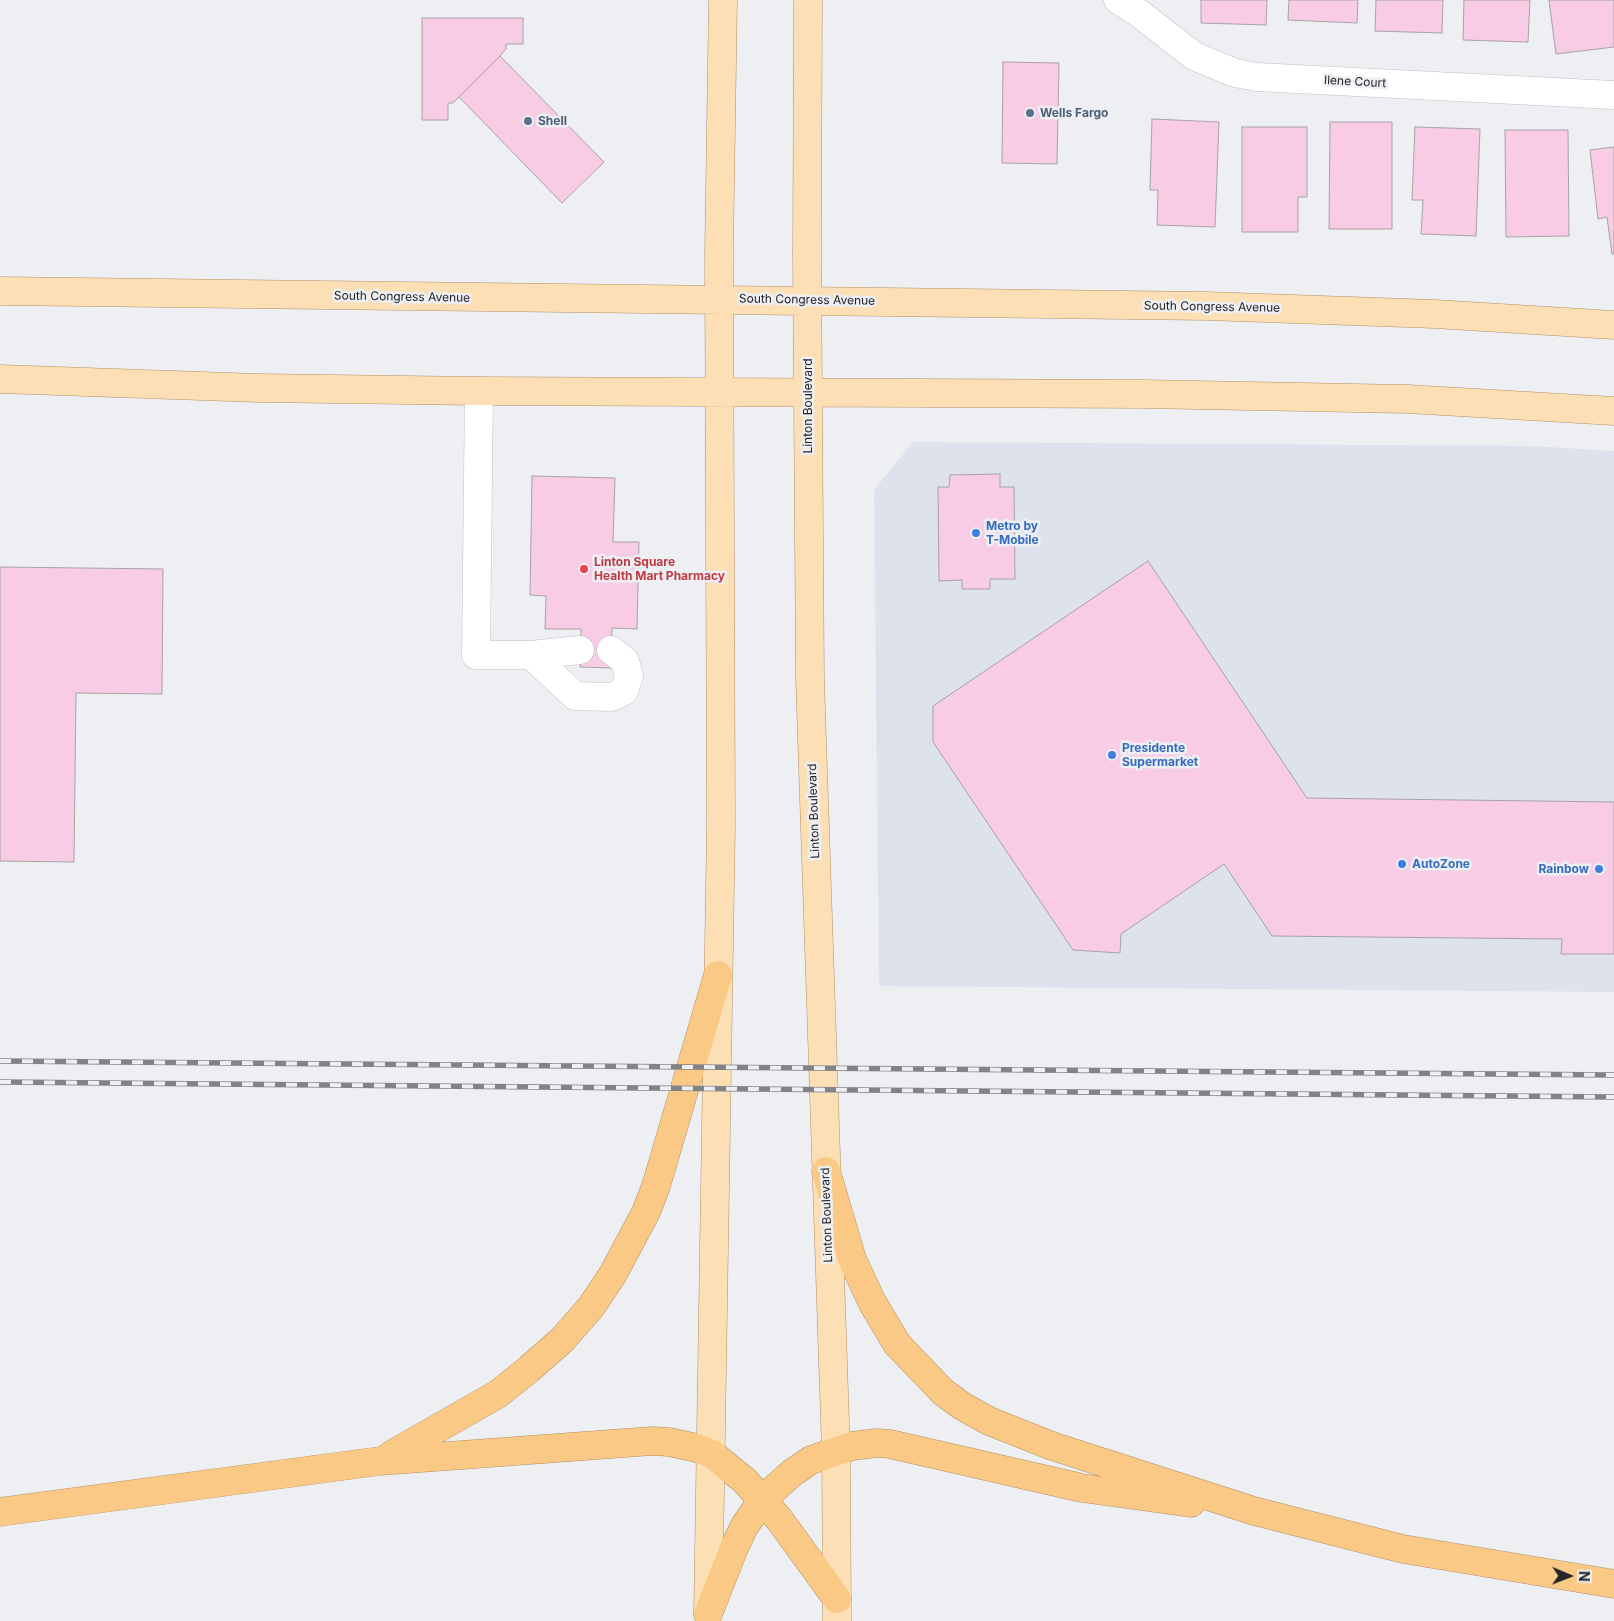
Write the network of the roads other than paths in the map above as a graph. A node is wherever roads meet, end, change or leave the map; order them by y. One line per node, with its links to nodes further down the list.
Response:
1 (723, 0): 6 (main road)
2 (808, 0): 7 (main road, Linton Boulevard)
3 (1118, 0): 4 (street, Ilene Court)
4 (1614, 95)
5 (0, 291): 6 (main road, South Congress Avenue)
6 (719, 299): 7 (main road, South Congress Avenue); 11 (main road)
7 (807, 301): 8 (main road, South Congress Avenue); 12 (main road, Linton Boulevard)
8 (1614, 325)
9 (0, 379): 10 (main road)
10 (479, 390): 11 (main road); 16 (street)
11 (720, 391): 12 (main road); 17 (main road)
12 (808, 391): 13 (main road); 18 (main road, Linton Boulevard)
13 (1614, 411)
14 (580, 650): 16 (street)
15 (611, 650): 16 (street)
16 (530, 655)
17 (718, 975): 20 (main road); 21 (highway)
18 (826, 1170): 19 (main road, Linton Boulevard); 23 (highway)
19 (836, 1452): 22 (highway); 23 (highway); 26 (main road, Linton Boulevard)
20 (712, 1454): 21 (highway); 22 (highway); 27 (main road)
21 (380, 1461): 24 (highway)
22 (763, 1499): 26 (highway); 27 (highway)
23 (1254, 1511): 25 (highway)
24 (0, 1512)
25 (1614, 1584)
26 (837, 1610)
27 (708, 1617)

